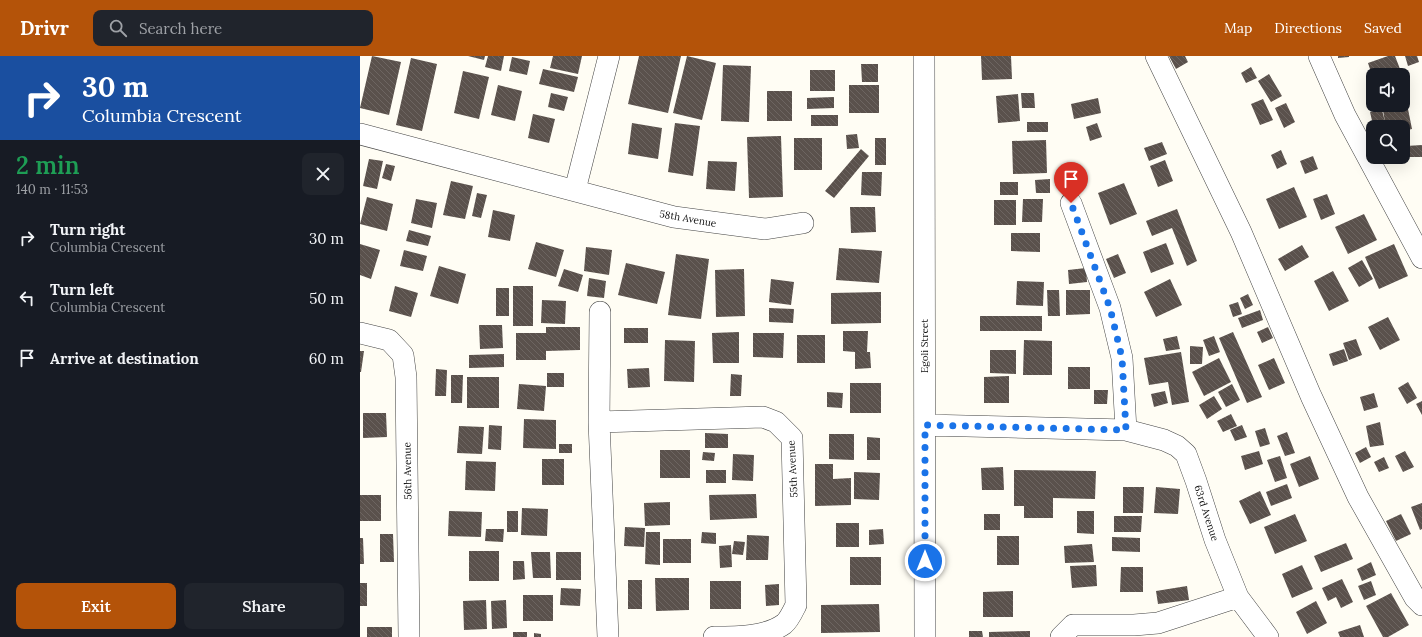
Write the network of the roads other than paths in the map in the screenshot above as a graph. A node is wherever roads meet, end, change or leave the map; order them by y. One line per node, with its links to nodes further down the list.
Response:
1 (609, 56): 6 (street)
2 (924, 56): 13 (street, Egoli Street)
3 (1156, 56): 16 (street)
4 (1319, 56): 9 (street)
5 (360, 134): 6 (street, 58th Avenue)
6 (575, 190): 8 (street, 58th Avenue)
7 (1071, 203): 14 (street)
8 (803, 223)
9 (1422, 258)
10 (600, 312): 12 (street)
11 (360, 333): 18 (street, 56th Avenue)
12 (599, 422): 19 (street); 20 (street, 55th Avenue)
13 (925, 425): 14 (street, 63rd Avenue); 21 (street, Egoli Street)
14 (1126, 430): 15 (street, 63rd Avenue)
15 (1238, 597): 17 (street); 23 (street, 63rd Avenue)
16 (1422, 605)
17 (1135, 631): 22 (street)
18 (409, 637)
19 (608, 637)
20 (714, 637)
21 (925, 637)
22 (1061, 637)
23 (1268, 637)

